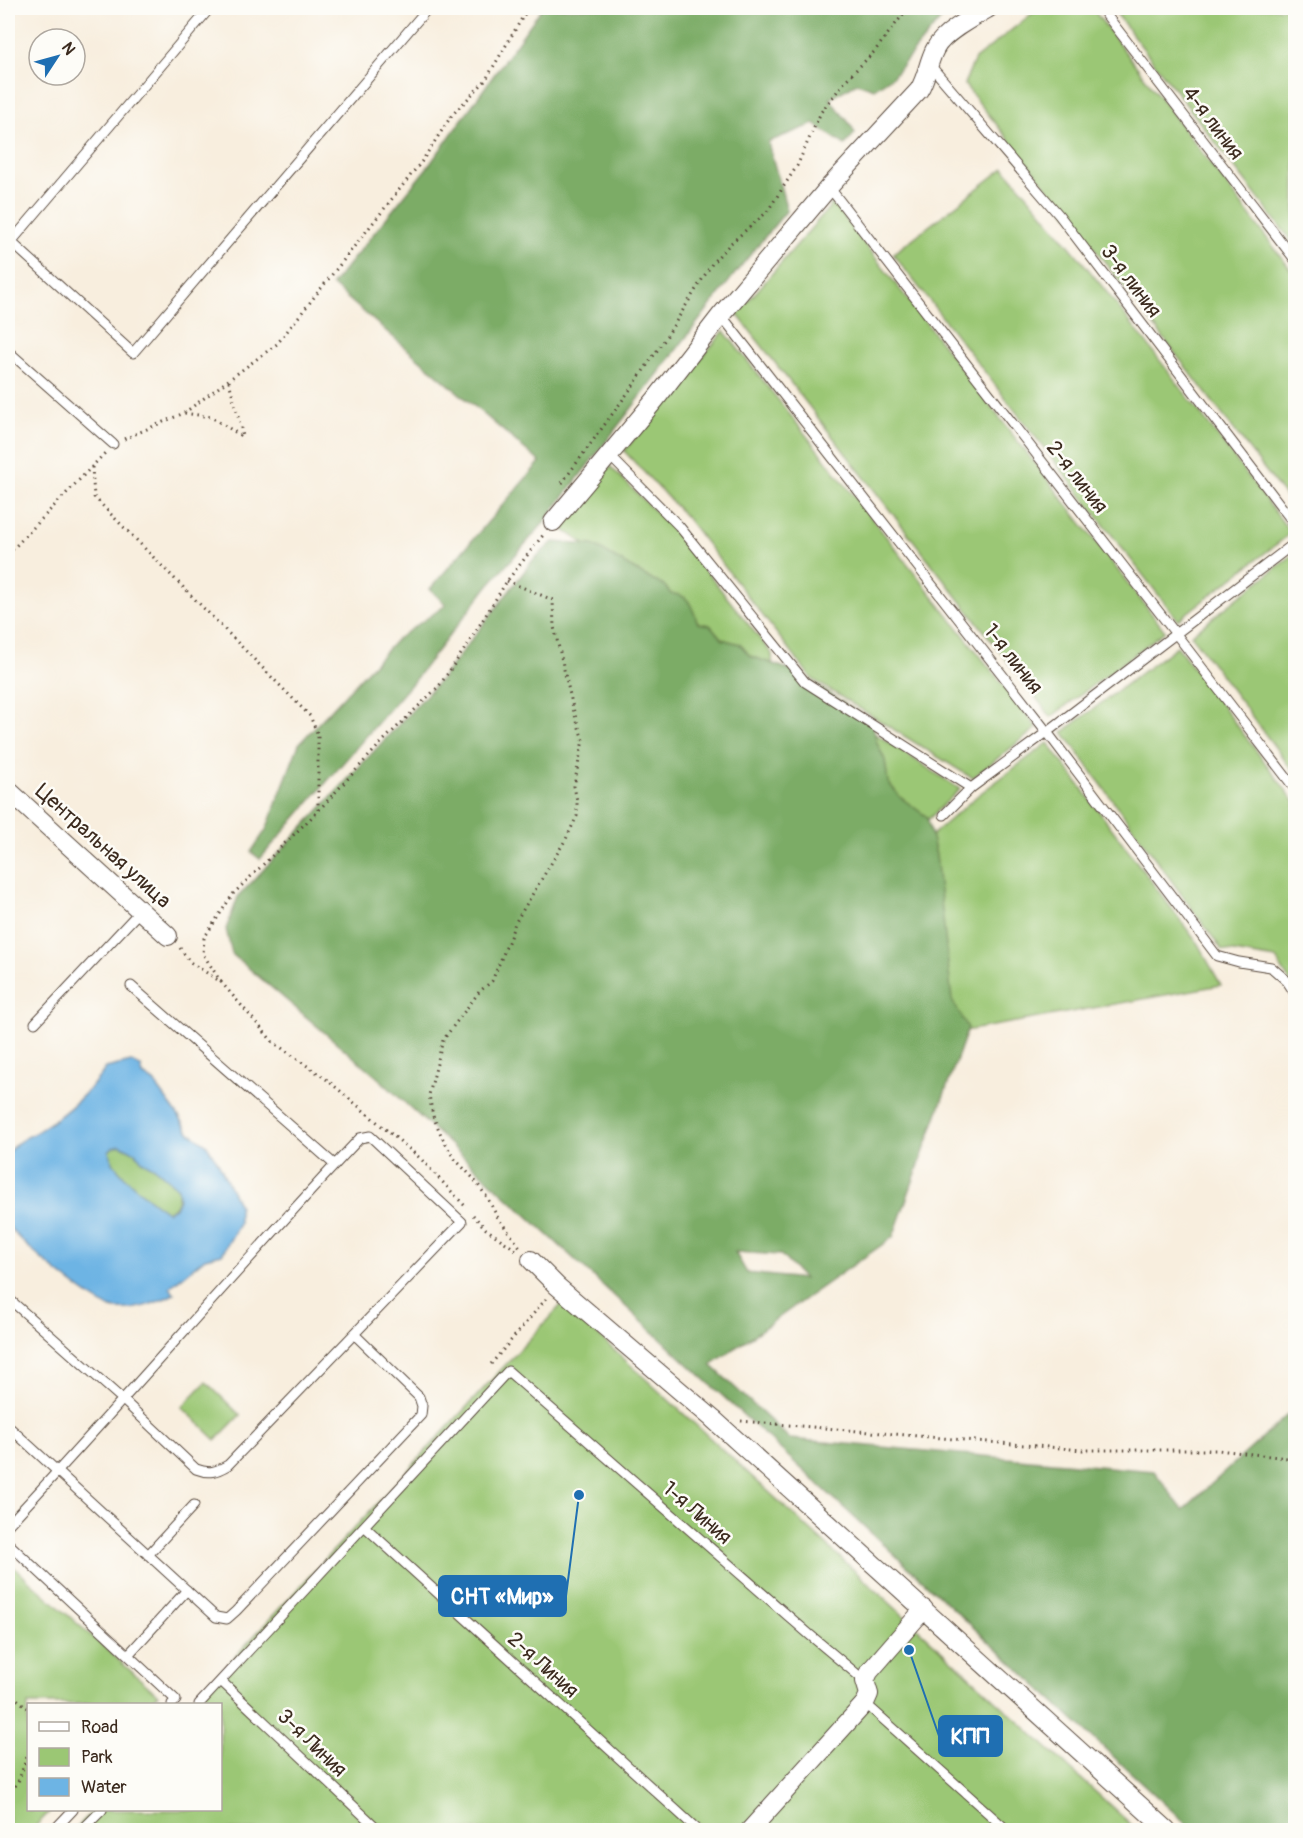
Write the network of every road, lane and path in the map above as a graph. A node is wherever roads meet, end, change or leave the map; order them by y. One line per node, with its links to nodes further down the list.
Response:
1 (210, 8): 9 (lane)
2 (428, 8): 9 (lane)
3 (528, 8): 13 (path)
4 (908, 8): 18 (path)
5 (988, 8): 7 (street)
6 (1101, 8): 10 (lane, 4-я линия)
7 (930, 64): 8 (street); 19 (lane, 3-я линия)
8 (829, 187): 11 (street); 24 (lane, 2-я линия)
9 (9, 240)
10 (1296, 261)
11 (720, 315): 16 (street); 25 (lane, 1-я линия)
12 (8, 351): 15 (lane)
13 (228, 380): 14 (path); 14 (path)
14 (184, 413): 15 (path)
15 (113, 444): 17 (path)
16 (608, 454): 20 (street); 26 (lane)
17 (92, 467): 22 (path); 29 (path)
18 (559, 488)
19 (1296, 526)
20 (546, 528): 23 (path)
21 (1296, 542): 24 (lane)
22 (8, 554)
23 (507, 581): 29 (path); 38 (path)
24 (1176, 634): 25 (lane); 28 (lane, 2-я линия)
25 (1047, 732): 26 (lane); 35 (lane, 1-я линия)
26 (971, 788): 30 (lane)
27 (8, 790): 31 (street, Центральная улица)
28 (1296, 790)
29 (318, 811): 33 (path)
30 (944, 814)
31 (141, 910): 32 (street, Центральная улица); 36 (lane)
32 (168, 936): 33 (path)
33 (221, 982): 38 (path)
34 (131, 986): 37 (lane)
35 (1296, 995)
36 (35, 1023)
37 (335, 1165): 41 (lane); 43 (lane)
38 (531, 1260): 39 (street)
39 (557, 1286): 42 (path); 44 (street)
40 (8, 1298): 43 (lane)
41 (354, 1334): 43 (lane); 53 (lane)
42 (491, 1364)
43 (122, 1399): 47 (lane)
44 (713, 1419): 46 (path); 54 (street)
45 (8, 1426): 47 (lane)
46 (1296, 1459)
47 (58, 1472): 49 (lane); 52 (lane)
48 (194, 1505): 52 (lane)
49 (8, 1525)
50 (364, 1527): 56 (lane); 57 (lane, 1-я Линия); 70 (lane, 2-я Линия)
51 (8, 1543): 55 (lane)
52 (148, 1555): 53 (lane)
53 (187, 1590): 55 (lane)
54 (924, 1609): 57 (street); 73 (street)
55 (128, 1655): 59 (lane)
56 (221, 1681): 60 (lane); 69 (lane, 3-я Линия)
57 (864, 1681): 61 (street)
58 (8, 1692): 62 (path)
59 (173, 1703)
60 (200, 1703)
61 (865, 1703): 71 (street); 72 (lane)
62 (27, 1707)
63 (27, 1757): 64 (path)
64 (8, 1796)
65 (71, 1811): 67 (lane)
66 (100, 1811): 68 (lane)
67 (54, 1830)
68 (82, 1830)
69 (378, 1830)
70 (698, 1830)
71 (750, 1830)
72 (1007, 1830)
73 (1167, 1830)

